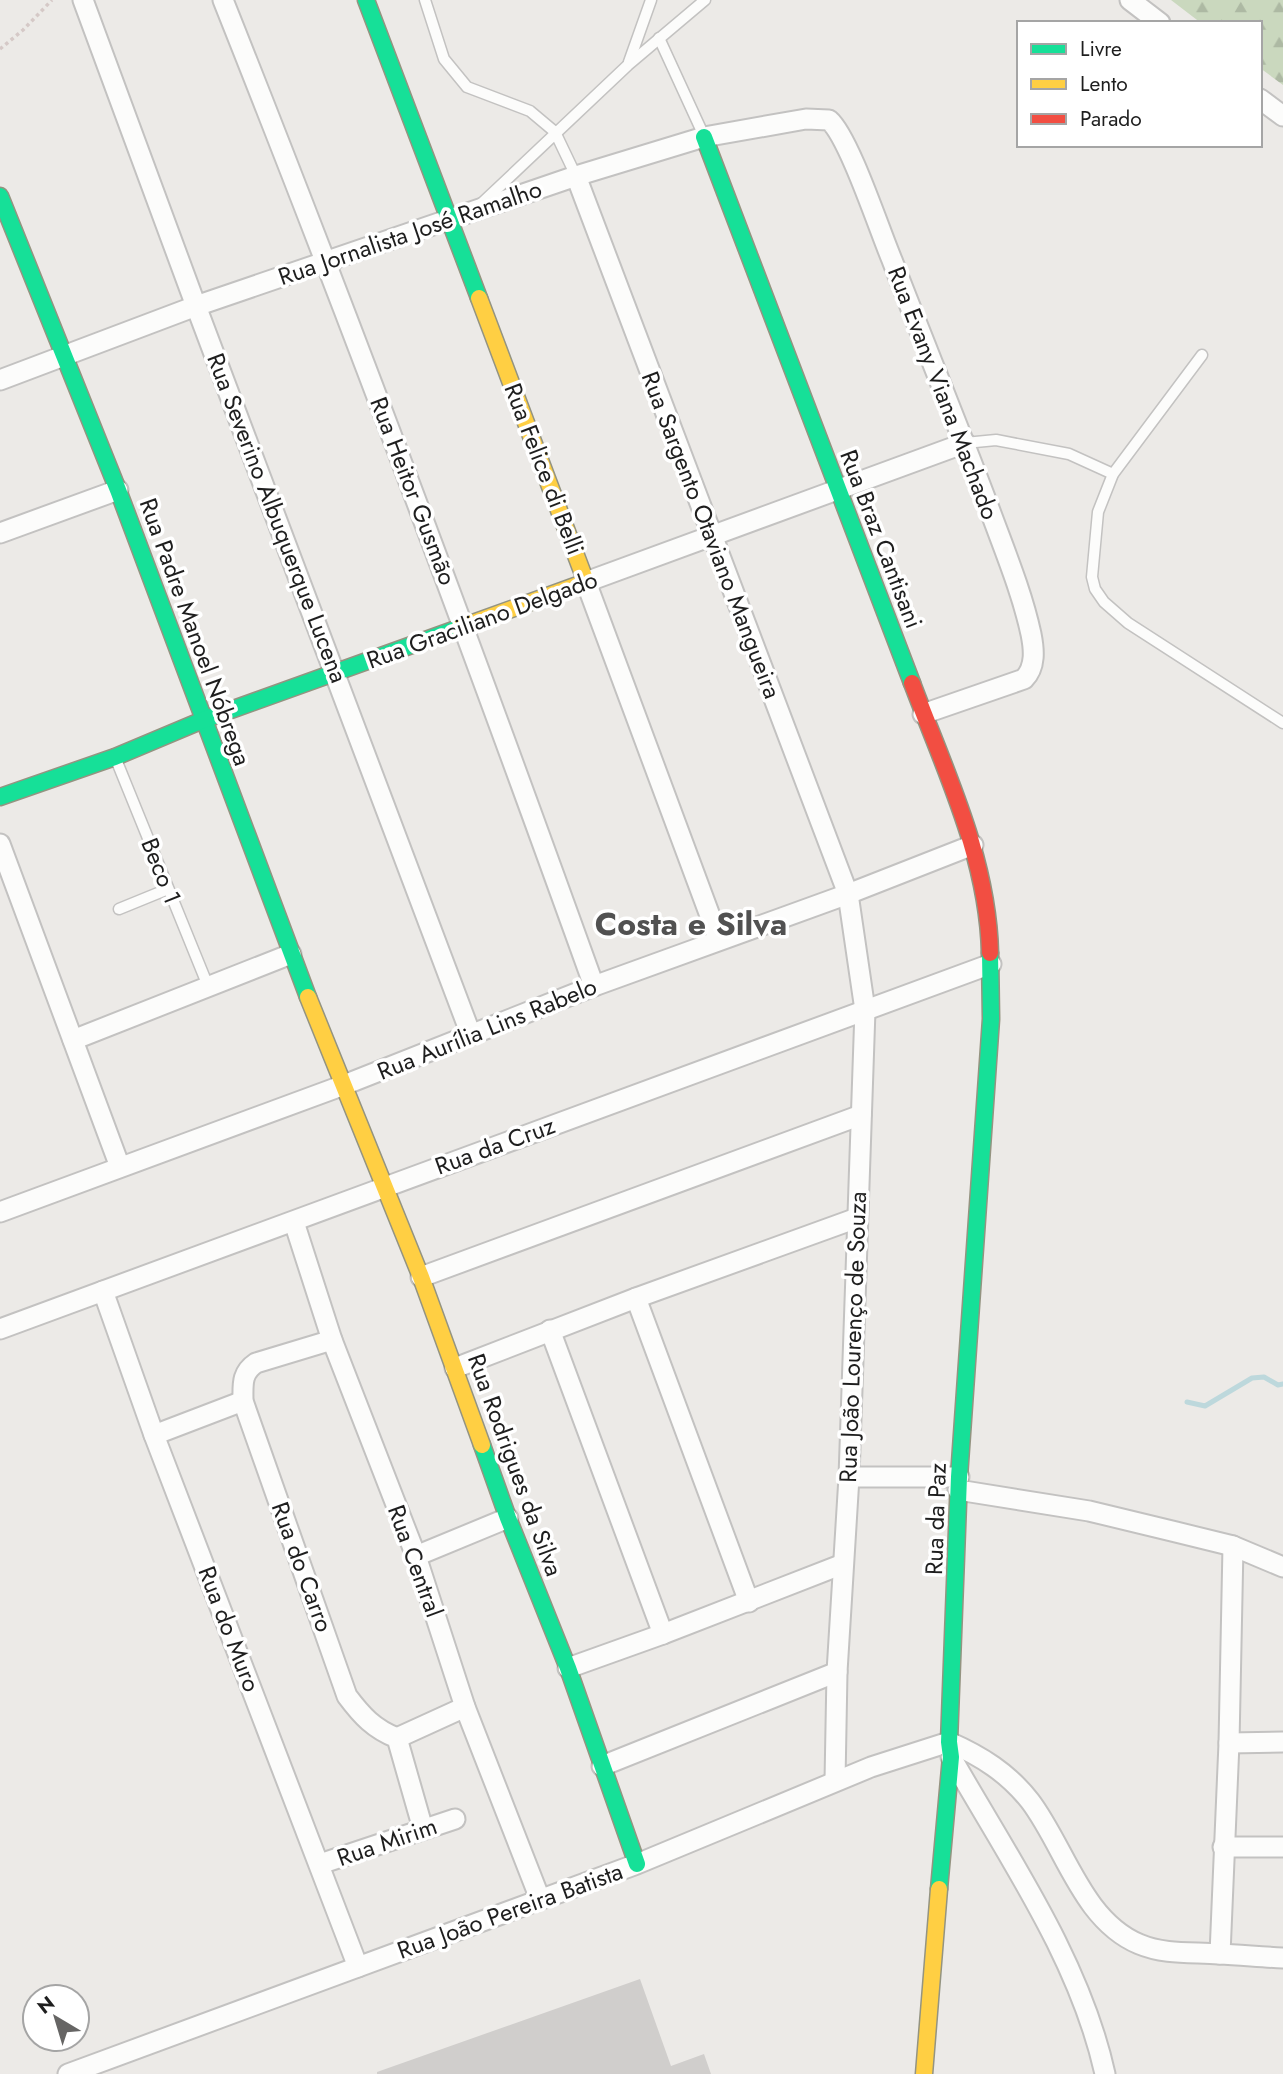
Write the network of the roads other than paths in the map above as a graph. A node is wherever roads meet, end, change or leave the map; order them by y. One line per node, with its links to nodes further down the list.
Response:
1 (83, 0): 22 (street, Rua Severino Albuquerque Lucena)
2 (223, 0): 21 (street, Rua Heitor Gusmão)
3 (366, 0): 19 (street, Rua Felice di Belli)
4 (425, 0): 14 (lane)
5 (651, 0): 10 (lane)
6 (705, 0): 9 (lane)
7 (1130, 0): 8 (street)
8 (1157, 21)
9 (659, 38): 10 (lane); 15 (lane)
10 (628, 65): 14 (lane)
11 (1262, 100): 12 (street)
12 (1283, 116)
13 (829, 120): 15 (street, Rua Jornalista José Ramalho); 26 (street, Rua Evany Viana Machado)
14 (555, 132): 16 (lane); 18 (lane)
15 (704, 136): 16 (street, Rua Jornalista José Ramalho); 29 (street, Rua Braz Cantisani)
16 (576, 176): 18 (street, Rua Jornalista José Ramalho); 31 (street, Rua Sargento Otaviano Mangueira)
17 (0, 195): 20 (street, Rua Padre Manoel Nóbrega)
18 (473, 211): 19 (street, Rua Jornalista José Ramalho)
19 (450, 219): 21 (street, Rua Jornalista José Ramalho); 32 (street, Rua Felice di Belli)
20 (4, 221): 23 (street, Rua Padre Manoel Nóbrega)
21 (327, 261): 22 (street, Rua Jornalista José Ramalho); 33 (street, Rua Heitor Gusmão)
22 (196, 306): 23 (street, Rua Jornalista José Ramalho); 34 (street, Rua Severino Albuquerque Lucena)
23 (65, 355): 25 (street, Rua Jornalista José Ramalho); 28 (street, Rua Padre Manoel Nóbrega)
24 (1202, 355): 27 (lane)
25 (0, 380)
26 (965, 443): 27 (lane); 29 (street, Rua Graciliano Delgado); 35 (street, Rua Evany Viana Machado)
27 (1113, 474): 37 (lane)
28 (118, 490): 30 (street); 36 (street, Rua Padre Manoel Nóbrega)
29 (838, 490): 31 (street, Rua Graciliano Delgado); 35 (street, Rua Braz Cantisani)
30 (0, 533)
31 (711, 535): 32 (street, Rua Graciliano Delgado); 43 (street, Rua Sargento Otaviano Mangueira)
32 (586, 582): 33 (street, Rua Graciliano Delgado); 45 (street, Rua Felice di Belli)
33 (464, 626): 34 (street, Rua Graciliano Delgado); 48 (street, Rua Heitor Gusmão)
34 (337, 673): 36 (street, Rua Graciliano Delgado); 51 (street, Rua Severino Albuquerque Lucena)
35 (923, 714): 41 (street, Rua Braz Cantisani)
36 (203, 720): 38 (street, Rua Graciliano Delgado); 46 (street, Rua Padre Manoel Nóbrega)
37 (1283, 723)
38 (115, 757): 39 (street, Rua Graciliano Delgado); 42 (lane, Beco 1)
39 (0, 797)
40 (0, 844): 52 (street)
41 (973, 845): 43 (street, Rua Aurília Lins Rabelo); 47 (street, Rua Braz Cantisani)
42 (168, 889): 44 (lane); 49 (lane, Beco 1)
43 (848, 894): 45 (street, Rua Aurília Lins Rabelo); 50 (street, Rua João Lourenço de Souza)
44 (119, 909)
45 (719, 940): 48 (street, Rua Aurília Lins Rabelo)
46 (291, 954): 49 (street); 53 (street, Rua Padre Manoel Nóbrega)
47 (991, 964): 50 (street, Rua da Cruz); 70 (street, Rua da Paz)
48 (594, 985): 51 (street, Rua Aurília Lins Rabelo)
49 (208, 986): 52 (street)
50 (865, 1010): 54 (street, Rua João Lourenço de Souza); 56 (street, Rua da Cruz)
51 (471, 1035): 53 (street, Rua Aurília Lins Rabelo)
52 (73, 1040): 55 (street)
53 (344, 1085): 55 (street, Rua Aurília Lins Rabelo); 56 (street, Rua Rodrigues da Silva)
54 (861, 1115): 58 (street, Rua João Lourenço de Souza); 60 (street)
55 (120, 1167): 57 (street, Rua Aurília Lins Rabelo)
56 (385, 1186): 59 (street, Rua da Cruz); 60 (street, Rua Rodrigues da Silva)
57 (0, 1212)
58 (857, 1219): 62 (street); 69 (street, Rua João Lourenço de Souza)
59 (294, 1222): 61 (street, Rua da Cruz); 65 (street, Rua Central)
60 (421, 1277): 66 (street, Rua Rodrigues da Silva)
61 (103, 1291): 63 (street, Rua da Cruz); 68 (street, Rua do Muro)
62 (636, 1298): 64 (street); 76 (street)
63 (0, 1329)
64 (550, 1331): 66 (street); 77 (street)
65 (332, 1340): 67 (street, Rua do Carro); 73 (street, Rua Central)
66 (455, 1368): 71 (street, Rua Rodrigues da Silva)
67 (243, 1401): 68 (street); 81 (street, Rua do Carro)
68 (154, 1435): 91 (street, Rua do Muro)
69 (849, 1477): 70 (street); 74 (street, Rua João Lourenço de Souza)
70 (958, 1484): 72 (street); 84 (street, Rua da Paz)
71 (508, 1518): 73 (street); 78 (street, Rua Rodrigues da Silva)
72 (1233, 1546): 75 (street); 83 (street)
73 (416, 1556): 80 (street, Rua Central)
74 (843, 1564): 76 (street); 79 (street, Rua João Lourenço de Souza)
75 (1283, 1567)
76 (749, 1602): 77 (street)
77 (663, 1634): 78 (street)
78 (568, 1668): 85 (street, Rua Rodrigues da Silva)
79 (837, 1672): 85 (street); 86 (street, Rua João Lourenço de Souza)
80 (465, 1707): 81 (street); 93 (street, Rua Central)
81 (397, 1738): 88 (street)
82 (1283, 1742): 83 (street)
83 (1229, 1743): 89 (street)
84 (950, 1750): 86 (street, Rua João Pereira Batista); 94 (street); 98 (street, Rua da Paz); 99 (street)
85 (602, 1766): 92 (street, Rua Rodrigues da Silva)
86 (835, 1781): 92 (street, Rua João Pereira Batista)
87 (455, 1819): 88 (street, Rua Mirim)
88 (424, 1829): 91 (street, Rua Mirim)
89 (1223, 1847): 90 (street); 94 (street)
90 (1283, 1847)
91 (320, 1864): 96 (street, Rua do Muro)
92 (637, 1864): 93 (street, Rua João Pereira Batista)
93 (540, 1899): 96 (street, Rua João Pereira Batista)
94 (1220, 1954): 95 (street)
95 (1283, 1958)
96 (358, 1967): 97 (street, Rua João Pereira Batista)
97 (68, 2074)
98 (924, 2074)
99 (1105, 2074)

